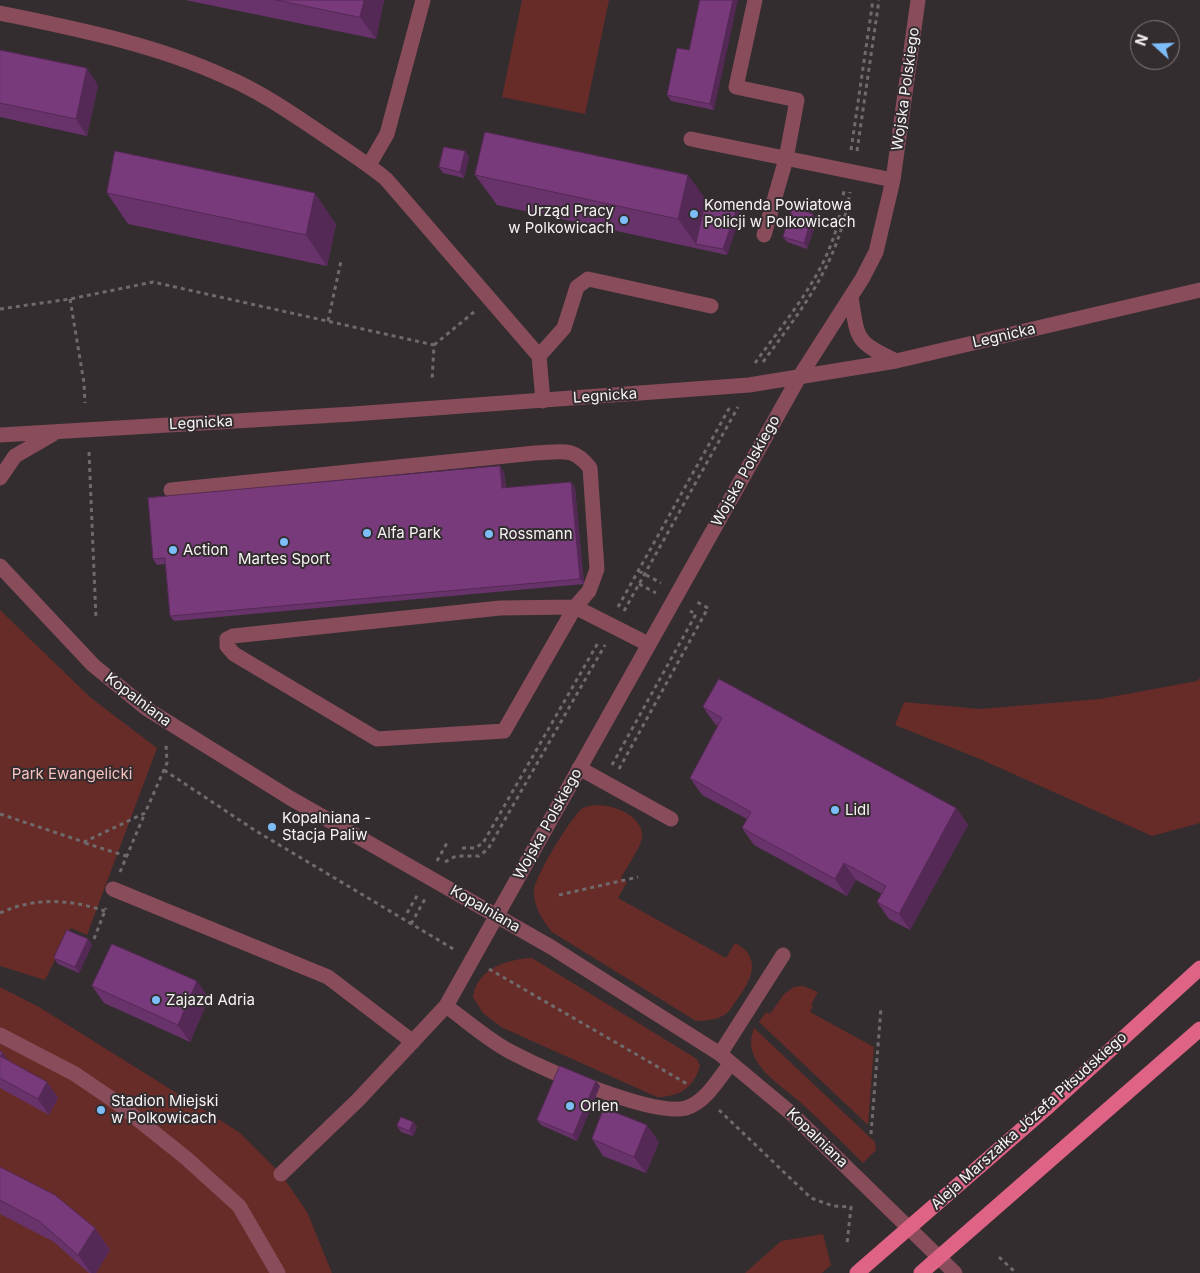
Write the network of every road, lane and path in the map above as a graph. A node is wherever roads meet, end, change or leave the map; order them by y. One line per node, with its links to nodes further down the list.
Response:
1 (423, 0): 9 (street)
2 (755, 0): 8 (street)
3 (873, 0): 10 (path)
4 (880, 0): 10 (path)
5 (918, 0): 11 (street, Wojska Polskiego)
6 (0, 13): 9 (street)
7 (690, 139): 8 (street)
8 (786, 159): 10 (street); 12 (street)
9 (369, 165): 17 (street)
10 (850, 172): 11 (street); 26 (path); 26 (path)
11 (893, 180): 15 (street, Wojska Polskiego)
12 (764, 235)
13 (341, 261): 20 (path)
14 (1200, 290): 23 (street, Legnicka)
15 (850, 296): 23 (street); 24 (street, Wojska Polskiego)
16 (70, 299): 19 (path); 20 (path); 28 (path)
17 (490, 299): 21 (path); 22 (street)
18 (711, 306): 22 (street)
19 (0, 309)
20 (328, 321): 21 (path)
21 (434, 345): 25 (path)
22 (539, 356): 27 (street)
23 (896, 360): 24 (street, Legnicka)
24 (798, 379): 26 (street, Legnicka); 37 (street, Wojska Polskiego)
25 (432, 381)
26 (745, 385): 27 (street, Legnicka); 35 (path); 36 (path)
27 (543, 401): 29 (street, Legnicka)
28 (85, 403)
29 (57, 432): 30 (street, Legnicka); 32 (street)
30 (0, 435)
31 (89, 452): 39 (path)
32 (0, 478)
33 (171, 490): 38 (street)
34 (0, 566): 52 (street, Kopalniana)
35 (639, 571): 36 (path); 40 (path)
36 (645, 574): 37 (path); 40 (path)
37 (678, 592): 41 (street, Wojska Polskiego); 45 (path)
38 (575, 607): 38 (street); 40 (street)
39 (96, 619)
40 (612, 625): 41 (street); 49 (path); 52 (path)
41 (648, 644): 43 (street, Wojska Polskiego)
42 (168, 763): 44 (path)
43 (579, 768): 45 (street); 57 (street, Wojska Polskiego)
44 (164, 770): 48 (path); 58 (path)
45 (611, 785): 47 (street)
46 (0, 814): 48 (path)
47 (671, 819)
48 (84, 842): 50 (path)
49 (462, 848)
50 (126, 856)
51 (638, 877): 54 (path)
52 (435, 880): 57 (street, Kopalniana); 58 (path)
53 (113, 889): 66 (street)
54 (559, 895)
55 (105, 911): 56 (path)
56 (0, 913)
57 (496, 916): 60 (street, Wojska Polskiego); 67 (street, Kopalniana)
58 (411, 924): 60 (path)
59 (783, 955): 67 (street)
60 (472, 960): 62 (street, Wojska Polskiego); 68 (path)
61 (1200, 968): 71 (main road, Aleja Marszałka Józefa Piłsudskiego)
62 (446, 1006): 66 (street, Wojska Polskiego); 68 (street)
63 (881, 1008): 69 (path)
64 (1200, 1029): 73 (main road)
65 (0, 1036): 75 (street)
66 (413, 1042): 70 (street, Wojska Polskiego)
67 (725, 1058): 68 (street); 71 (street, Kopalniana)
68 (704, 1097): 72 (path)
69 (871, 1134)
70 (281, 1174)
71 (909, 1228): 73 (street, Kopalniana); 76 (main road, Aleja Marszałka Józefa Piłsudskiego)
72 (847, 1244)
73 (939, 1258): 77 (main road); 78 (street, Kopalniana)
74 (999, 1258): 79 (path)
75 (278, 1273)
76 (858, 1273)
77 (921, 1273)
78 (956, 1273)
79 (1016, 1273)

